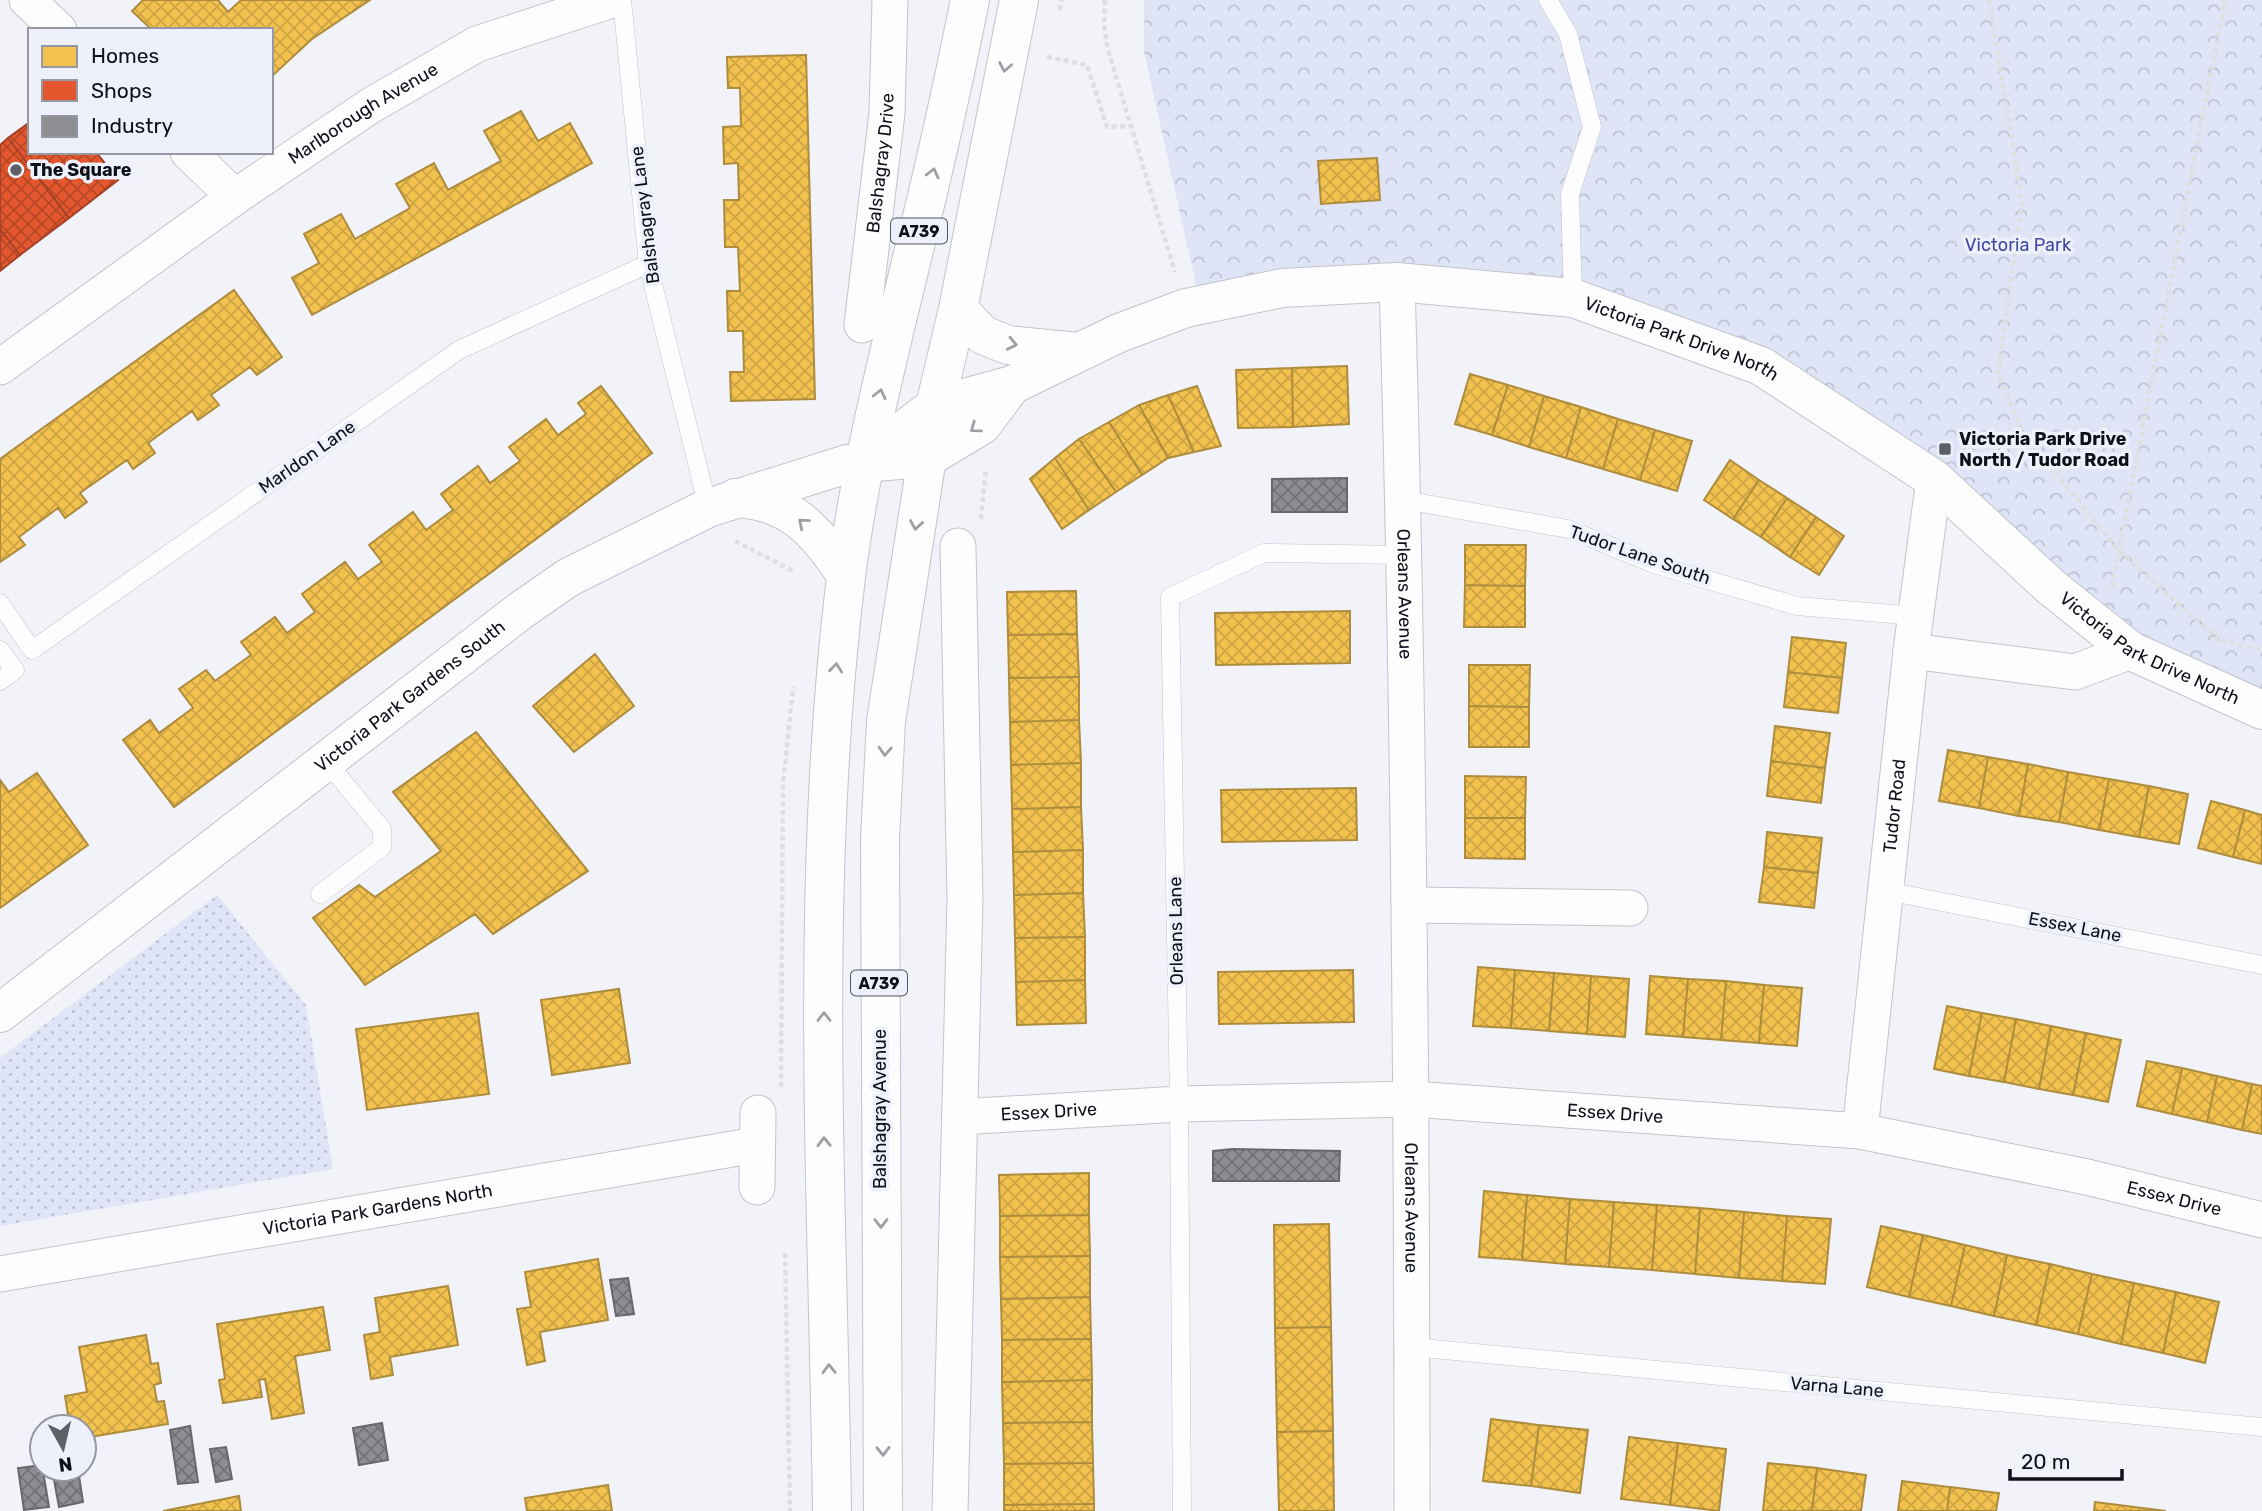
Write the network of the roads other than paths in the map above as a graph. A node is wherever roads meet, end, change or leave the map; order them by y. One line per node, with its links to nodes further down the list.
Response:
1 (27, 0): 8 (street)
2 (612, 0): 10 (street, Marlborough Avenue)
3 (622, 0): 11 (lane, Balshagray Lane)
4 (890, 0): 15 (street, Balshagray Drive)
5 (970, 0): 21 (main road, A739, one-way to 5)
6 (1019, 0): 14 (main road, A739, one-way to 14)
7 (1548, 0): 13 (lane)
8 (57, 28)
9 (190, 154): 10 (street)
10 (235, 197): 17 (street, Marlborough Avenue)
11 (648, 264): 24 (lane, Balshagray Lane); 28 (lane, Marldon Lane)
12 (1396, 282): 13 (main road, Victoria Park Drive North); 16 (main road, Victoria Park Drive North); 23 (street, Orleans Avenue)
13 (1573, 298): 22 (main road, Victoria Park Drive North)
14 (958, 309): 16 (main road, one-way to 16); 19 (main road, A739)
15 (862, 325)
16 (1078, 352): 18 (main road, Victoria Park Drive North)
17 (0, 367)
18 (1012, 385): 19 (main road, Victoria Park Drive North); 20 (main road, Victoria Park Drive North, one-way to 20)
19 (935, 406): 20 (main road, A739); 21 (main road, Victoria Park Drive North)
20 (927, 458): 21 (main road, Victoria Park Drive North); 52 (main road, Balshagray Avenue / A739, one-way to 52)
21 (864, 461): 24 (main road, Victoria Park Gardens South); 27 (main road, A739)
22 (1934, 479): 29 (street, Tudor Road); 30 (main road, Victoria Park Drive North)
23 (1404, 500): 26 (street, Orleans Avenue); 29 (lane, Tudor Lane South)
24 (722, 503): 27 (main road, one-way to 24); 35 (main road, Victoria Park Gardens South)
25 (958, 546): 44 (street)
26 (1406, 555): 38 (street, Orleans Avenue); 43 (lane, Orleans Lane)
27 (846, 575): 51 (main road, A739, one-way to 27)
28 (0, 603)
29 (1917, 616): 32 (street, Tudor Road)
30 (2117, 640): 32 (street); 34 (main road, Victoria Park Drive North)
31 (0, 650): 33 (lane)
32 (1911, 651): 36 (street, Tudor Road)
33 (0, 681)
34 (2262, 710)
35 (327, 762): 37 (lane); 41 (main road, Victoria Park Gardens South)
36 (1887, 891): 40 (lane, Essex Lane); 45 (street, Tudor Road)
37 (320, 894)
38 (1410, 905): 39 (street); 42 (street, Orleans Avenue)
39 (1630, 908)
40 (2262, 965)
41 (0, 1013)
42 (1412, 1099): 43 (street, Essex Drive); 45 (street, Essex Drive); 49 (street, Orleans Avenue)
43 (1180, 1104): 44 (street, Essex Drive); 54 (lane, Orleans Lane)
44 (960, 1117): 53 (street)
45 (1860, 1131): 47 (street, Essex Drive)
46 (758, 1187): 48 (street, Victoria Park Gardens North)
47 (2262, 1220)
48 (0, 1274)
49 (1412, 1347): 50 (lane, Varna Lane); 55 (street, Orleans Avenue)
50 (2262, 1427)
51 (832, 1511)
52 (883, 1511)
53 (950, 1511)
54 (1182, 1511)
55 (1412, 1511)

